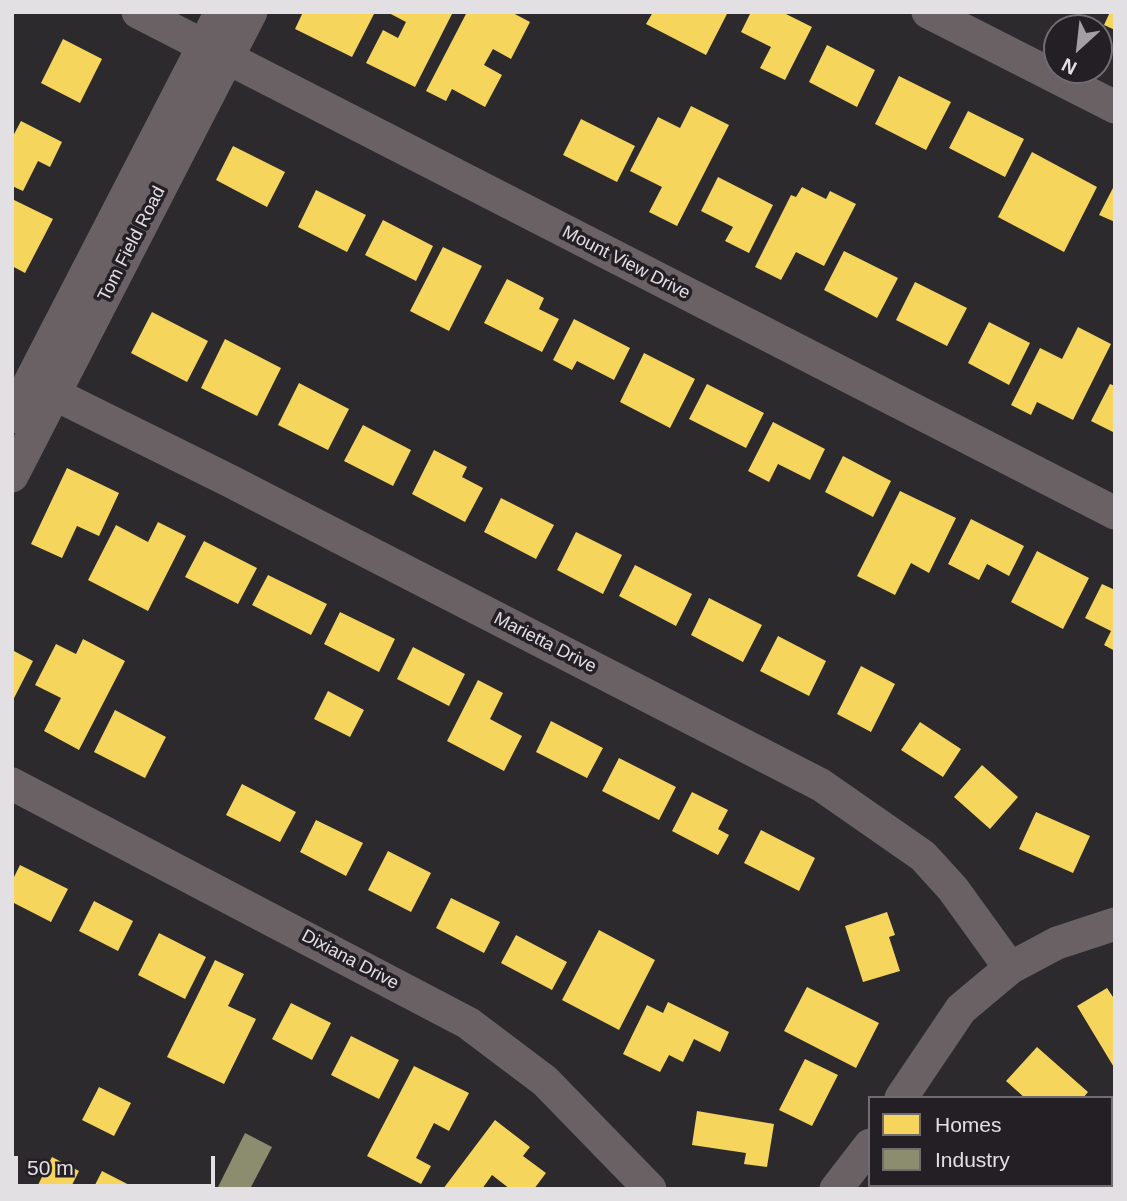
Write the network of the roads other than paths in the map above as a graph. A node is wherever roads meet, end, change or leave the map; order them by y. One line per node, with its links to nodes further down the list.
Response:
1 (138, 12): 5 (street, Mount View Drive)
2 (221, 12): 5 (street, Tom Field Road)
3 (251, 12): 5 (street, Tom Field Road)
4 (929, 12): 6 (street)
5 (215, 52): 7 (street, Tom Field Road); 10 (street, Mount View Drive)
6 (1115, 107)
7 (42, 388): 8 (street, Tom Field Road); 9 (street, Tom Field Road); 13 (street, Marietta Drive)
8 (12, 417)
9 (12, 477)
10 (1115, 513)
11 (12, 784): 16 (street, Dixiana Drive)
12 (1115, 924): 13 (street)
13 (1010, 968): 14 (street)
14 (902, 1096)
15 (868, 1148): 17 (street)
16 (650, 1189)
17 (836, 1189)

